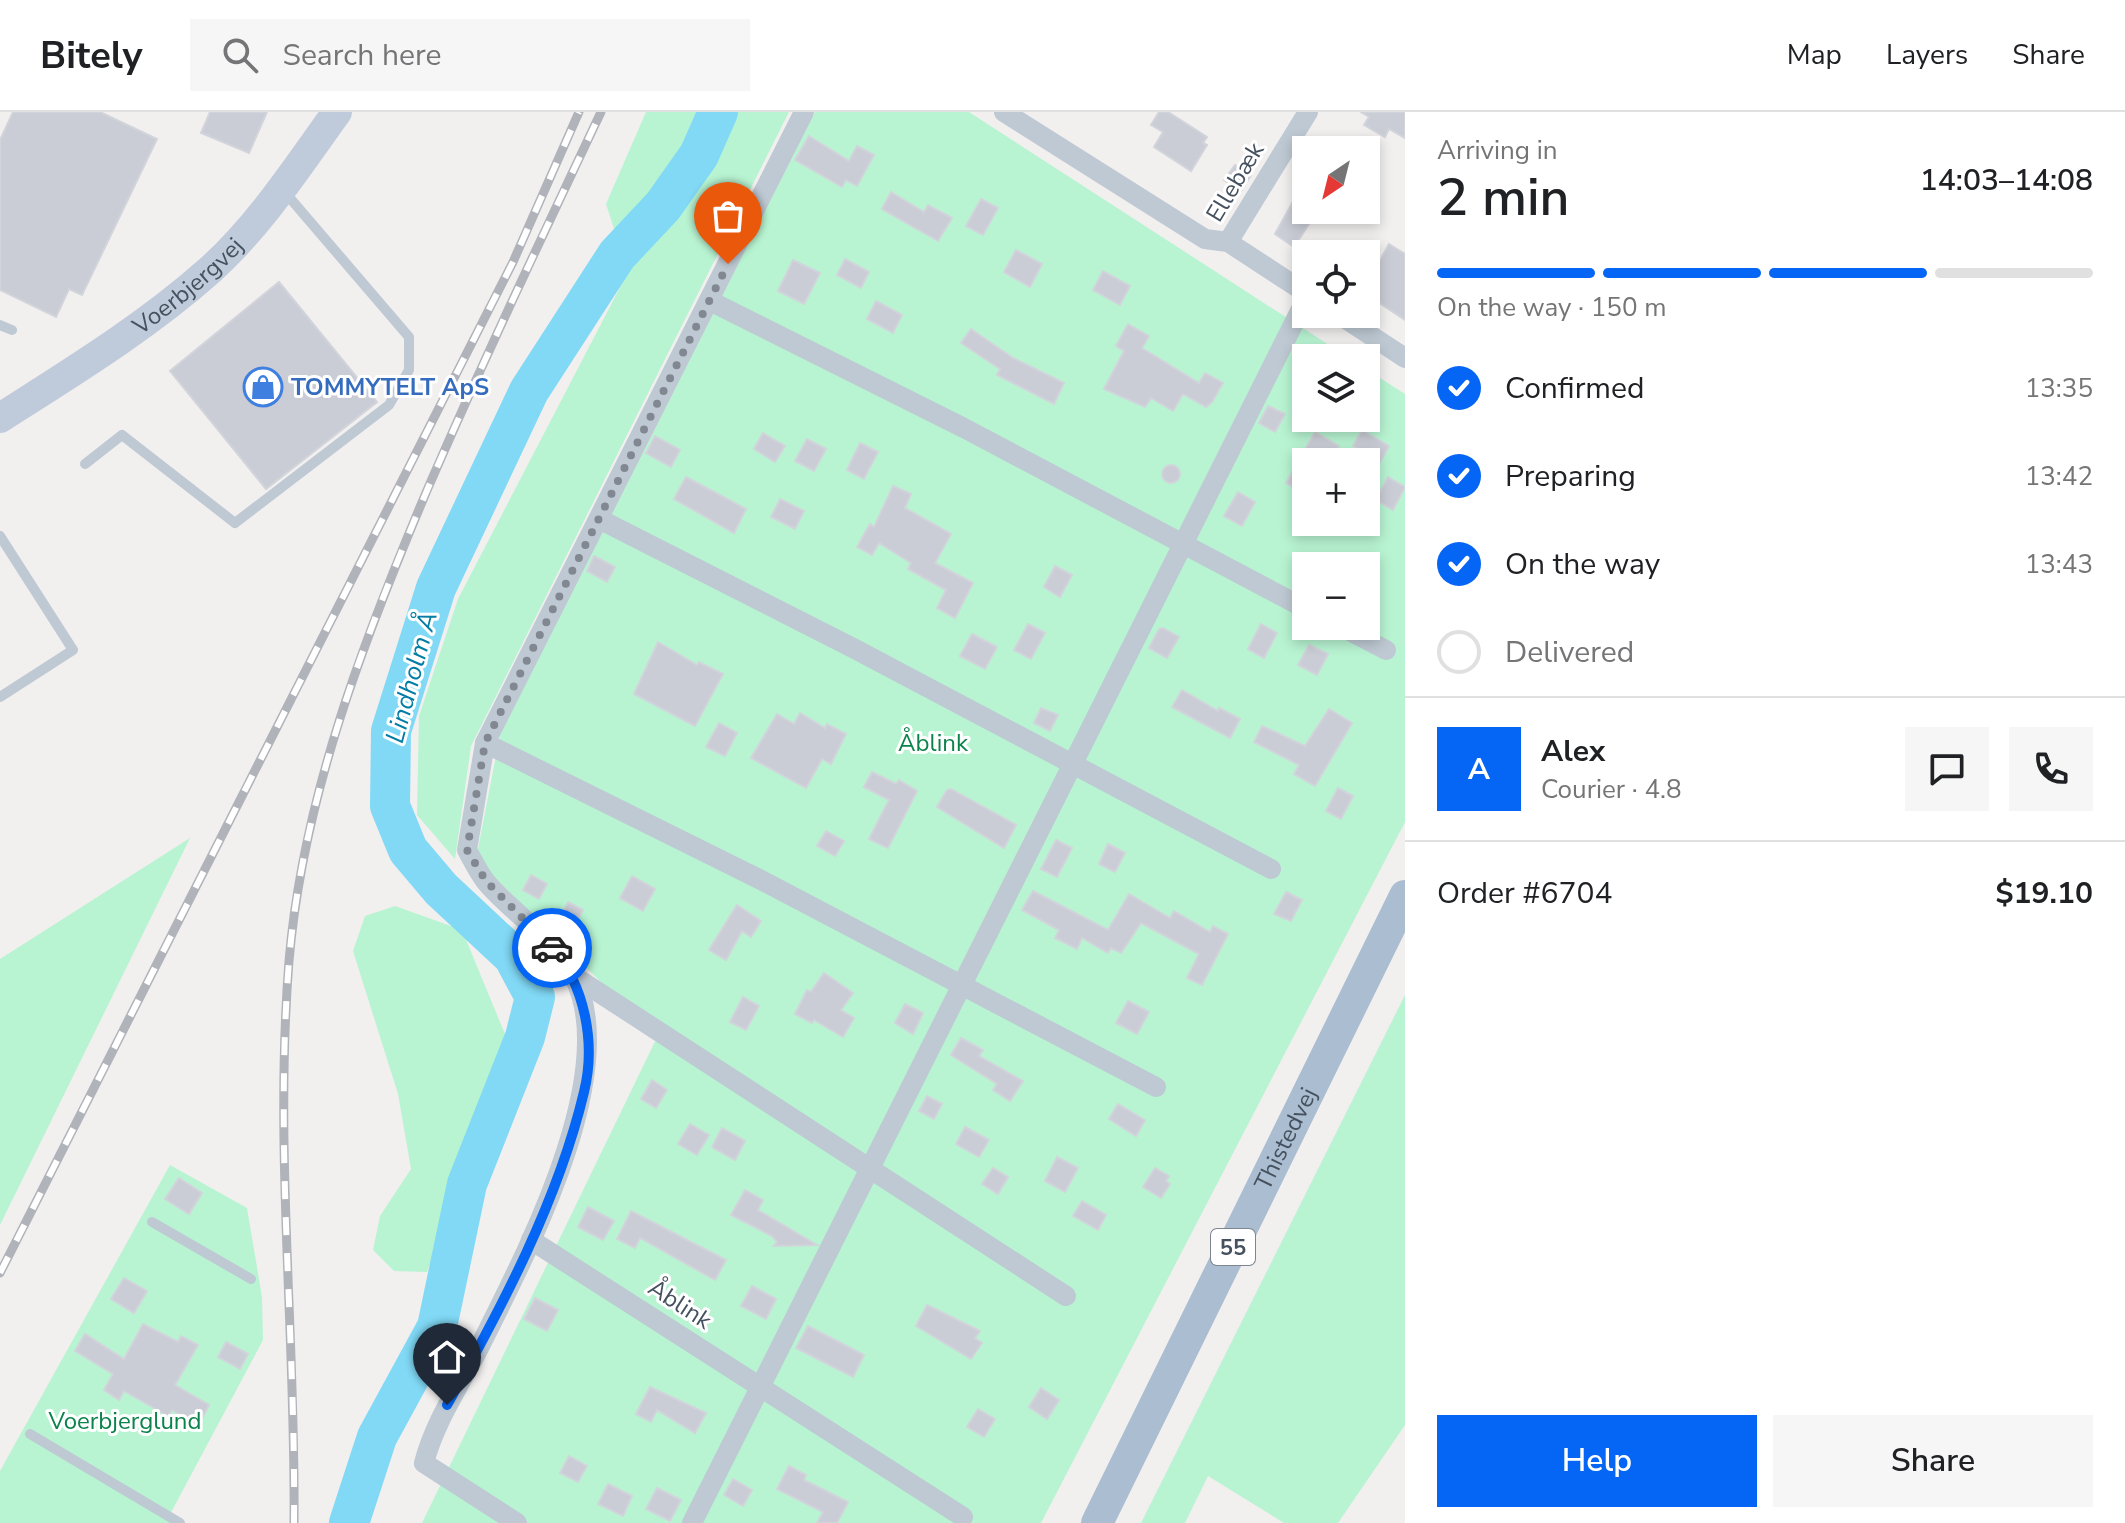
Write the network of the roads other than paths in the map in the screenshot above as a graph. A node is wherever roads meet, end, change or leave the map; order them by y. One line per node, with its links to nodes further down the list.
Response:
1 (337, 112): 5 (street, Voerbjergvej)
2 (804, 112): 8 (street)
3 (1004, 112): 6 (street)
4 (1308, 112): 6 (street, Ellebæk)
5 (282, 189): 14 (street, Voerbjergvej); 15 (lane)
6 (1228, 242): 7 (street, Ellebæk)
7 (1292, 284)
8 (710, 301): 16 (street); 18 (street)
9 (0, 325): 12 (lane)
10 (1292, 326): 18 (street)
11 (1359, 328): 13 (street)
12 (12, 330)
13 (1405, 358)
14 (0, 418)
15 (85, 464)
16 (599, 519): 23 (street); 24 (street)
17 (0, 536): 22 (lane)
18 (1180, 545): 19 (street); 24 (street)
19 (1292, 602)
20 (1367, 640): 21 (street)
21 (1386, 650)
22 (0, 697)
23 (485, 743): 29 (street); 30 (street)
24 (1072, 766): 25 (street); 30 (street)
25 (1271, 869)
26 (1405, 896): 28 (main road, Thistedvej / 55)
27 (1405, 905): 28 (main road, Thistedvej / 55)
28 (1369, 972): 43 (main road, Thistedvej / 55)
29 (575, 977): 32 (street); 34 (street)
30 (964, 985): 31 (street); 32 (street)
31 (1156, 1087)
32 (868, 1167): 36 (street); 37 (street)
33 (152, 1222): 35 (lane)
34 (531, 1240): 37 (street, Åblink); 41 (street)
35 (251, 1279)
36 (1066, 1296)
37 (761, 1387): 39 (street, Åblink); 42 (street)
38 (30, 1434): 40 (lane)
39 (963, 1517)
40 (180, 1523)
41 (517, 1523)
42 (692, 1523)
43 (1097, 1523)

